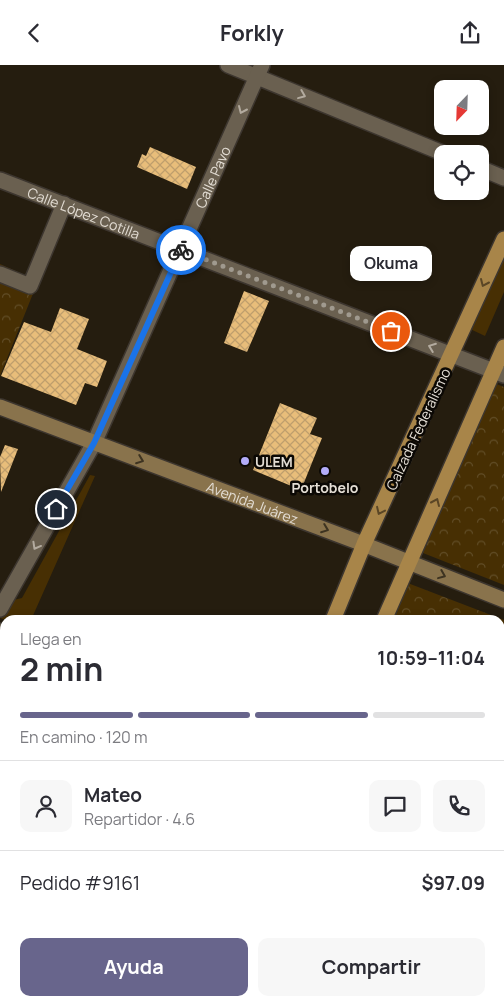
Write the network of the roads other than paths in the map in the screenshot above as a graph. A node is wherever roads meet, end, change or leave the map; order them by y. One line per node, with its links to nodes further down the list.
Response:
1 (228, 65): 2 (street)
2 (259, 71): 3 (street, one-way to 3); 9 (street, Calle Pavo, one-way to 9)
3 (434, 149)
4 (489, 172): 5 (street)
5 (504, 178)
6 (0, 180): 7 (street, Calle López Cotilla)
7 (64, 204): 9 (street, Calle López Cotilla); 10 (street)
8 (504, 239): 12 (main road, Calzada Federalismo, one-way to 12)
9 (180, 249): 12 (street, Calle López Cotilla, one-way to 9); 15 (street, Calle Pavo)
10 (0, 274)
11 (504, 347): 13 (main road)
12 (452, 355): 13 (street, Calle López Cotilla); 16 (main road, Calzada Federalismo, one-way to 16)
13 (499, 373): 17 (main road, one-way to 13)
14 (0, 407): 15 (main road, Avenida Juárez)
15 (94, 443): 16 (main road, Avenida Juárez, one-way to 16); 19 (street, Calle Pavo, one-way to 19)
16 (364, 544): 17 (main road, Avenida Juárez); 20 (main road, Calzada Federalismo)
17 (410, 562): 18 (main road, Avenida Juárez, one-way to 18); 21 (main road)
18 (504, 600)
19 (0, 609)
20 (335, 615)
21 (386, 615)

